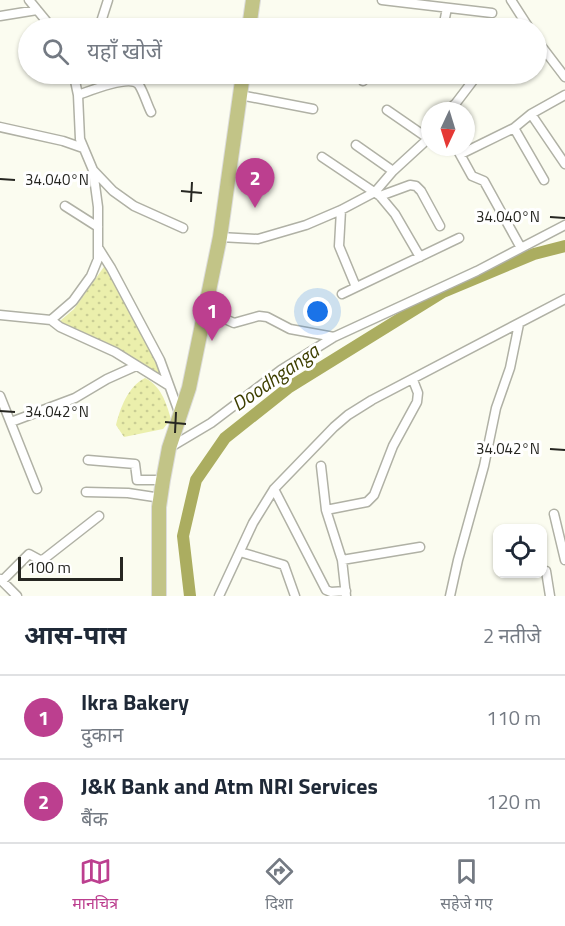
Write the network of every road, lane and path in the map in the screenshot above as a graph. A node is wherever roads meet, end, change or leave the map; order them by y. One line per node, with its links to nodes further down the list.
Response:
1 (29, 0): 8 (street)
2 (108, 0): 12 (street)
3 (253, 0): 13 (main road)
4 (382, 0): 6 (street)
5 (511, 0): 15 (street)
6 (431, 3): 7 (street)
7 (447, 8): 9 (street); 14 (street)
8 (37, 10): 10 (street); 11 (street)
9 (492, 13)
10 (0, 16)
11 (44, 18)
12 (102, 18)
13 (250, 18)
14 (445, 18)
15 (521, 18)
16 (547, 52): 17 (street)
17 (565, 76)
18 (76, 84): 23 (street)
19 (114, 84): 23 (street)
20 (136, 84): 29 (street)
21 (242, 84): 24 (main road)
22 (470, 84): 26 (street)
23 (78, 95): 37 (street)
24 (240, 95): 27 (street); 51 (main road)
25 (565, 95): 30 (street)
26 (457, 102)
27 (314, 109)
28 (387, 110): 33 (street)
29 (151, 112)
30 (531, 114): 32 (street); 40 (street)
31 (0, 127): 37 (street)
32 (514, 128): 34 (street); 43 (street)
33 (421, 132)
34 (475, 143)
35 (356, 145): 42 (street)
36 (421, 146): 42 (street)
37 (83, 148): 41 (street)
38 (461, 156): 53 (street)
39 (322, 157): 44 (street)
40 (565, 164)
41 (93, 170): 48 (street); 50 (street)
42 (393, 171): 44 (street)
43 (544, 180)
44 (378, 194): 46 (street); 49 (street); 55 (street)
45 (65, 206): 48 (street)
46 (341, 210): 51 (street); 56 (street)
47 (565, 225): 53 (street)
48 (98, 226): 54 (street)
49 (440, 226)
50 (183, 228)
51 (220, 237): 59 (main road)
52 (459, 238): 55 (street)
53 (521, 248): 63 (street)
54 (99, 249): 61 (street); 66 (street)
55 (420, 258): 56 (street)
56 (356, 287): 57 (street)
57 (342, 294)
58 (565, 299): 62 (street)
59 (205, 310): 63 (street); 68 (main road)
60 (0, 315): 61 (street)
61 (51, 320): 64 (street)
62 (519, 324): 65 (street); 93 (street)
63 (334, 337): 70 (street)
64 (136, 366): 66 (street); 69 (street)
65 (413, 380): 75 (street); 78 (street)
66 (168, 384): 68 (street)
67 (0, 396): 69 (street)
68 (180, 415): 70 (main road)
69 (11, 422): 74 (street)
70 (168, 448): 73 (main road)
71 (88, 460): 73 (street)
72 (321, 466): 78 (street)
73 (163, 480): 77 (main road)
74 (37, 489)
75 (274, 489): 83 (street); 88 (street)
76 (86, 492): 77 (street)
77 (161, 498): 90 (main road)
78 (326, 510): 84 (street)
79 (554, 514): 81 (street)
80 (99, 516): 87 (street)
81 (563, 539): 85 (street)
82 (420, 547): 84 (street)
83 (240, 552): 91 (street); 92 (street)
84 (342, 560): 88 (street)
85 (565, 560)
86 (547, 577): 94 (street)
87 (1, 580): 89 (street)
88 (346, 594)
89 (17, 596)
90 (159, 596)
91 (219, 596)
92 (295, 596)
93 (450, 596)
94 (550, 596)

